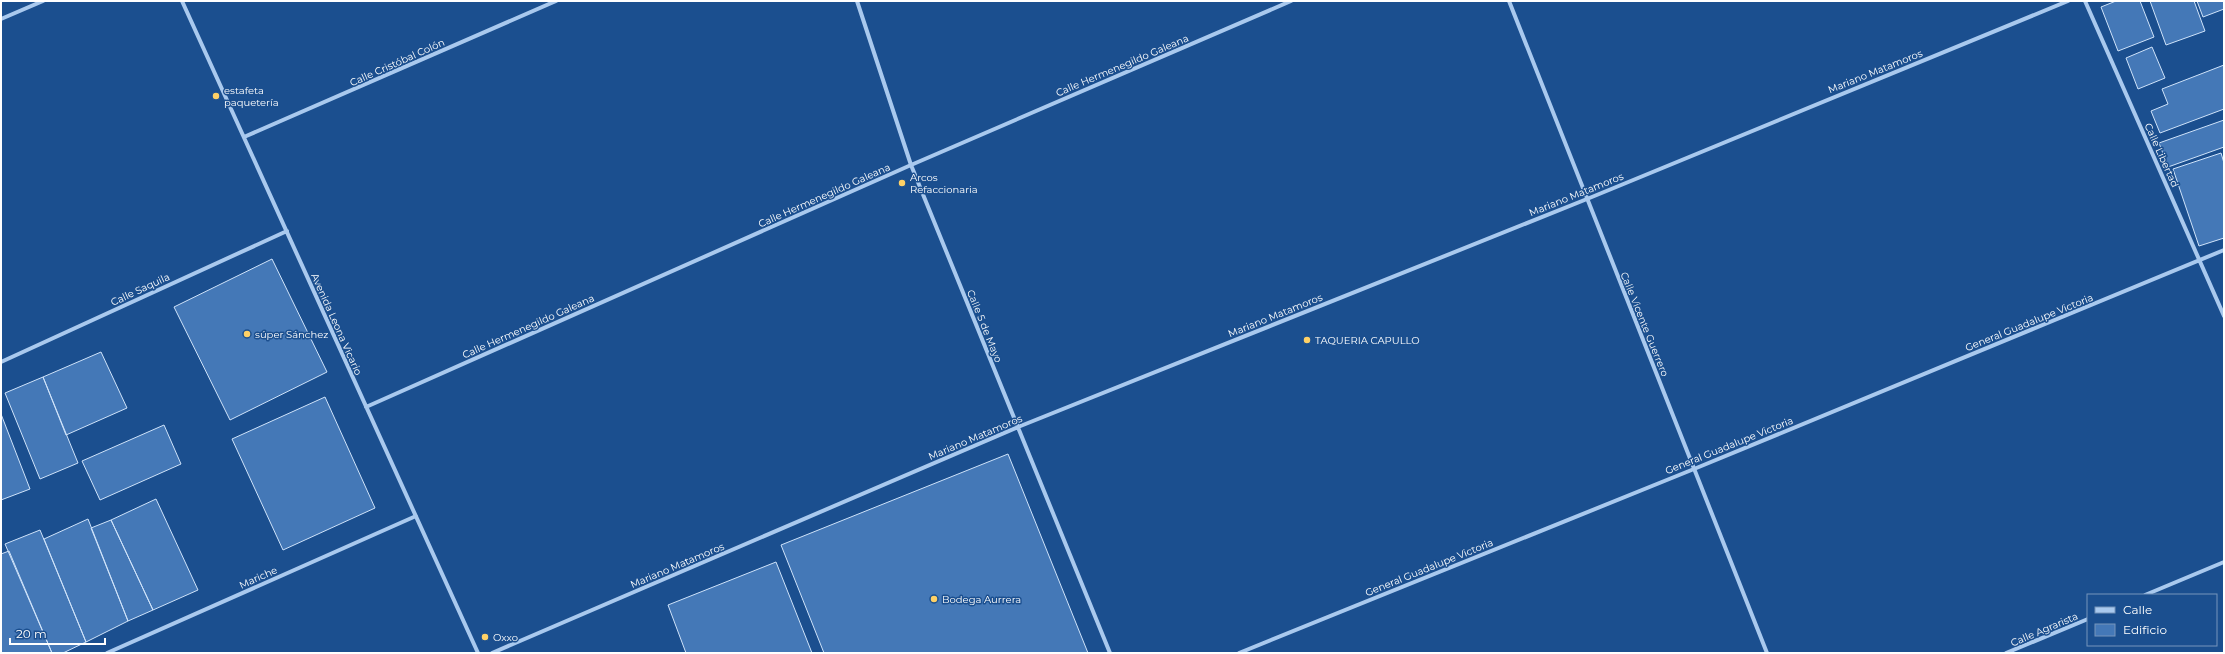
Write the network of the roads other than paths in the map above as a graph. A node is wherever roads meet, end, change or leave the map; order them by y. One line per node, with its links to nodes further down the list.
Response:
1 (43, 1): 9 (street)
2 (182, 1): 10 (street, Avenida Leona Vicario)
3 (556, 1): 10 (street, Calle Cristóbal Colón)
4 (857, 1): 11 (street, Calle 5 de Mayo)
5 (1291, 1): 11 (street, Calle Hermenegildo Galeana)
6 (1509, 1): 12 (street, Calle Vicente Guerrero)
7 (2068, 1): 12 (street, Mariano Matamoros)
8 (2085, 1): 15 (street, Calle Libertad)
9 (1, 19)
10 (244, 137): 13 (street, Avenida Leona Vicario)
11 (910, 165): 18 (street, Calle Hermenegildo Galeana); 19 (street, Calle 5 de Mayo)
12 (1587, 199): 19 (street, Mariano Matamoros); 20 (street, Calle Vicente Guerrero)
13 (286, 231): 17 (street, Calle Saquila); 18 (street, Avenida Leona Vicario)
14 (2224, 250): 15 (street, General Guadalupe Victoria)
15 (2199, 260): 16 (street, Calle Libertad); 20 (street, General Guadalupe Victoria)
16 (2224, 316)
17 (1, 362)
18 (366, 407): 21 (street, Avenida Leona Vicario)
19 (1018, 427): 27 (street, Mariano Matamoros); 28 (street, Calle 5 de Mayo)
20 (1694, 469): 29 (street, General Guadalupe Victoria); 30 (street, Calle Vicente Guerrero)
21 (416, 516): 25 (street, Mariche); 26 (street, Avenida Leona Vicario)
22 (2224, 562): 23 (street)
23 (2147, 594)
24 (2087, 619): 31 (street, Calle Agrarista)
25 (107, 653)
26 (478, 653)
27 (492, 653)
28 (1110, 653)
29 (1239, 653)
30 (1767, 653)
31 (2006, 653)

